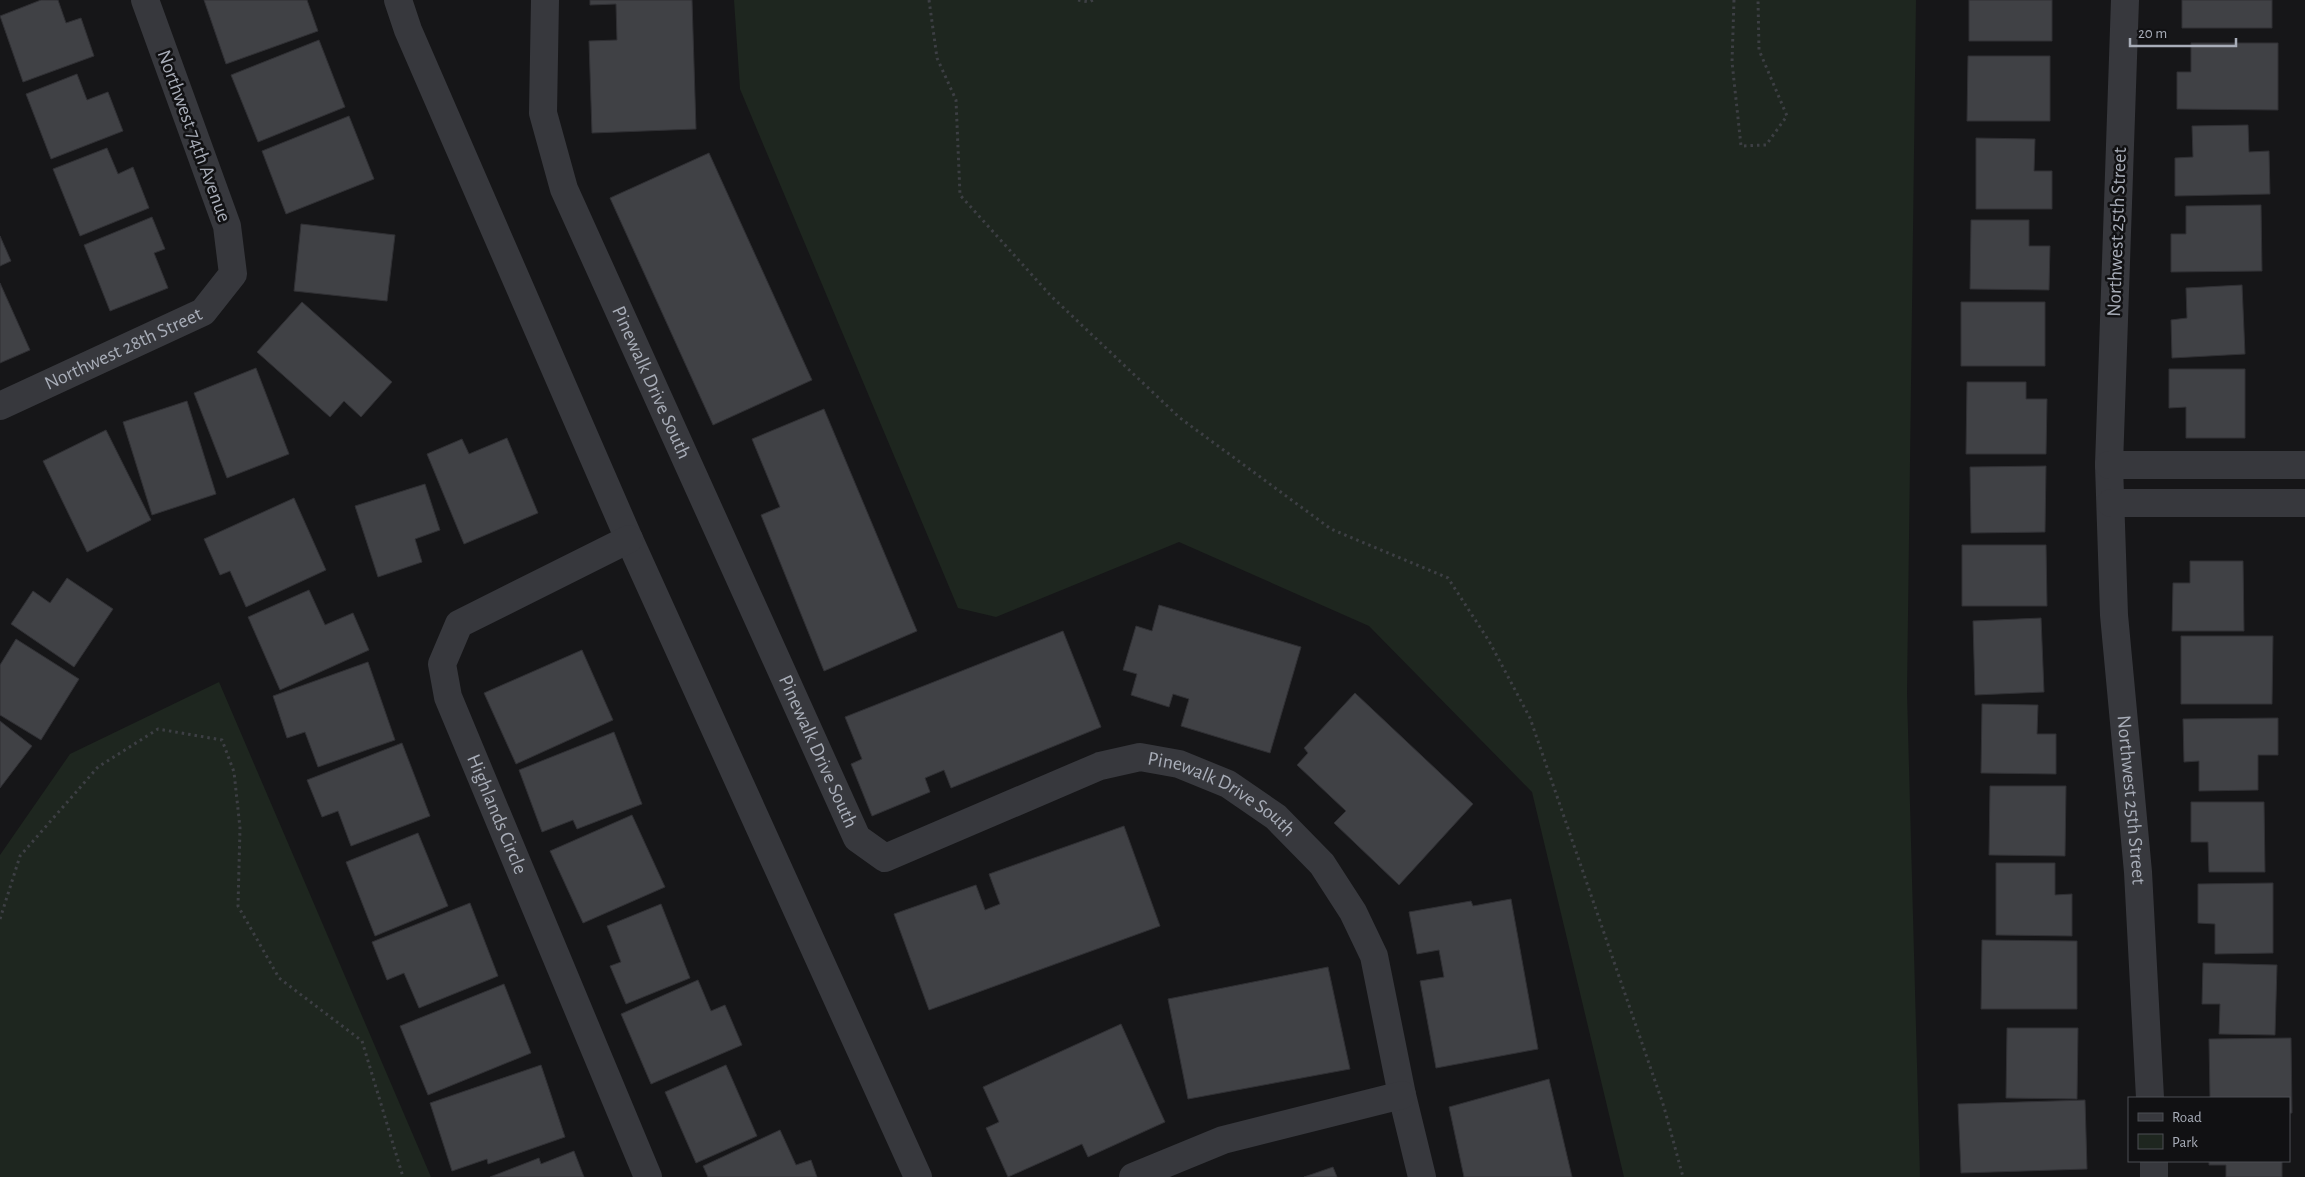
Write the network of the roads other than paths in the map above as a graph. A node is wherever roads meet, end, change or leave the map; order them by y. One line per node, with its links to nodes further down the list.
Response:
1 (145, 0): 5 (street, Northwest 74th Avenue)
2 (398, 0): 11 (street)
3 (545, 0): 12 (street, Pinewalk Drive South)
4 (2125, 0): 7 (street, Northwest 25th Street)
5 (233, 274): 6 (street, Northwest 28th Street)
6 (0, 406)
7 (2109, 465): 8 (street); 9 (street, Northwest 25th Street)
8 (2305, 465)
9 (2110, 503): 10 (street); 13 (street, Northwest 25th Street)
10 (2305, 503)
11 (629, 539): 15 (street, Highlands Circle); 16 (street)
12 (1402, 1094): 17 (street); 18 (street, Pinewalk Drive South)
13 (2150, 1097)
14 (2154, 1162): 19 (street)
15 (648, 1177)
16 (918, 1177)
17 (1132, 1177)
18 (1422, 1177)
19 (2154, 1177)

